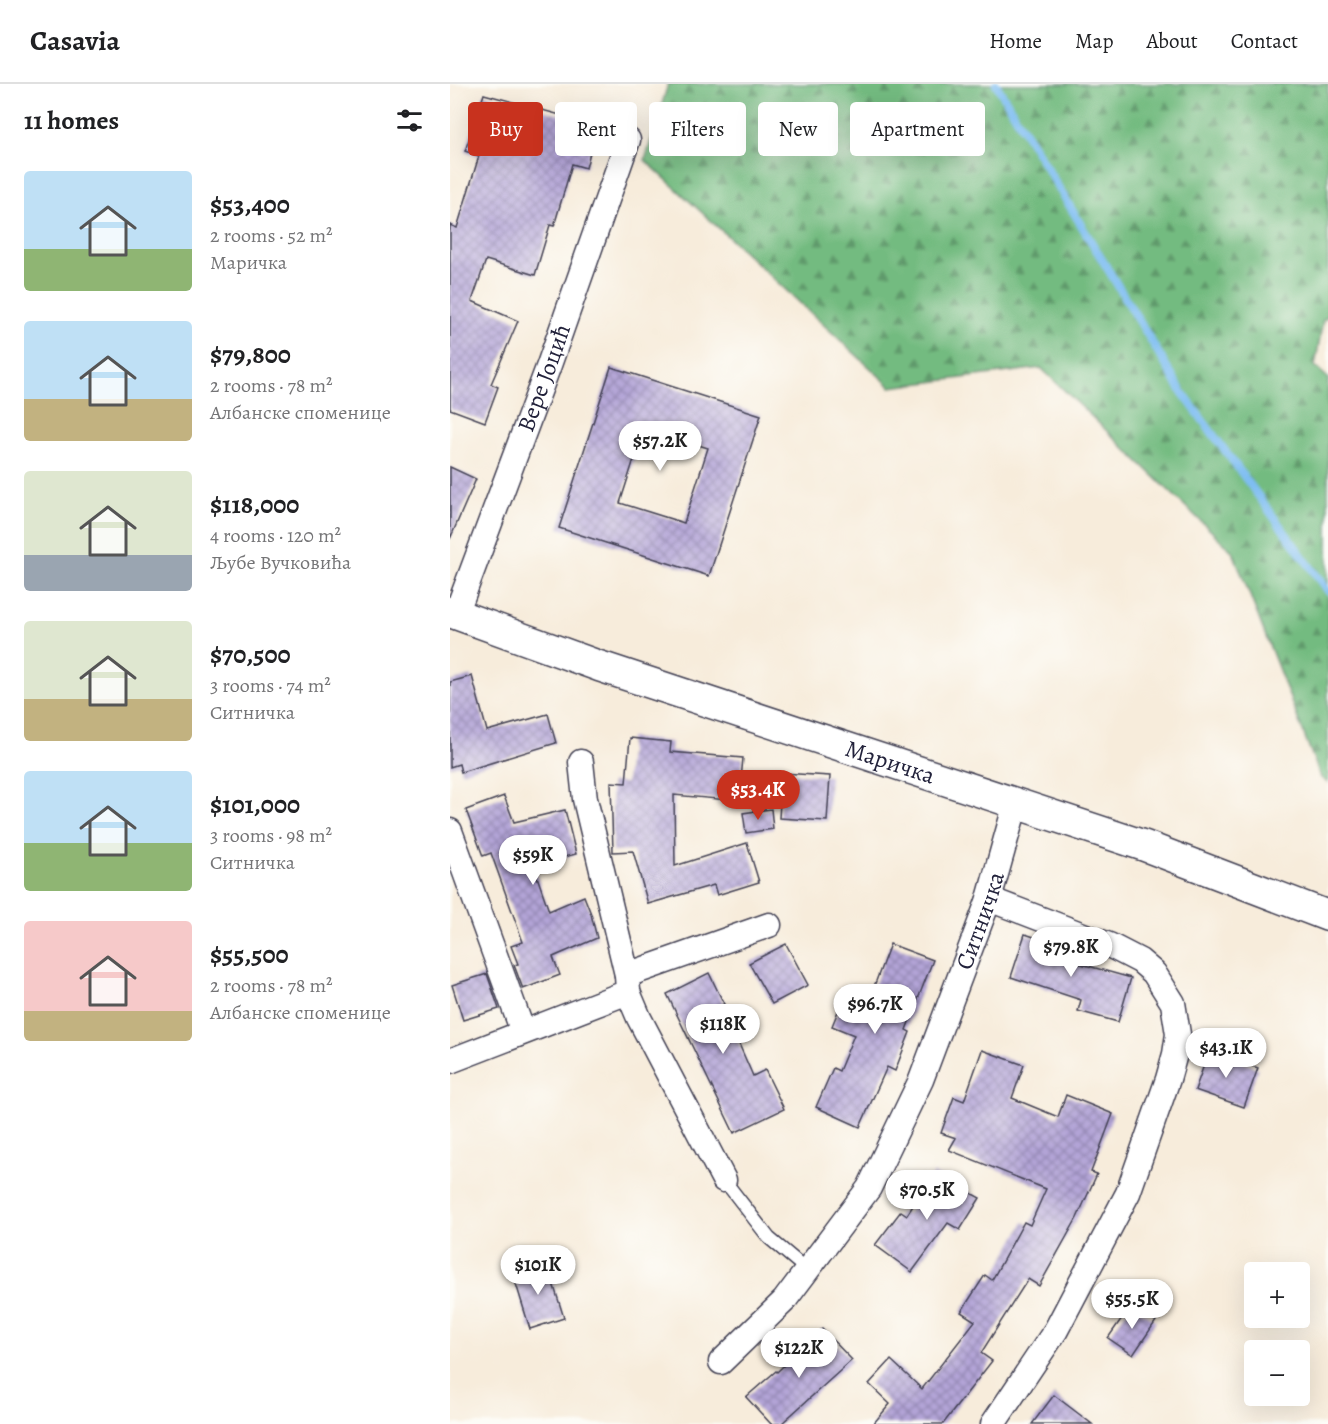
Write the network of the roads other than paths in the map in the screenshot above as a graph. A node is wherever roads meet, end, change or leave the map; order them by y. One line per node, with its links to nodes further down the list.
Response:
1 (621, 156): 2 (street, Вере Јоцић)
2 (453, 613): 4 (street, Маричка)
3 (581, 762): 9 (street)
4 (1016, 802): 6 (street, Ситничка); 7 (street, Маричка)
5 (450, 831): 10 (street)
6 (989, 899): 13 (street, Ситничка); 15 (street)
7 (1328, 916)
8 (769, 924): 9 (street)
9 (627, 984): 10 (street); 12 (street)
10 (523, 1032): 11 (street)
11 (450, 1061)
12 (724, 1180): 13 (lane)
13 (807, 1270): 14 (street, Ситничка)
14 (721, 1362)
15 (993, 1424)

